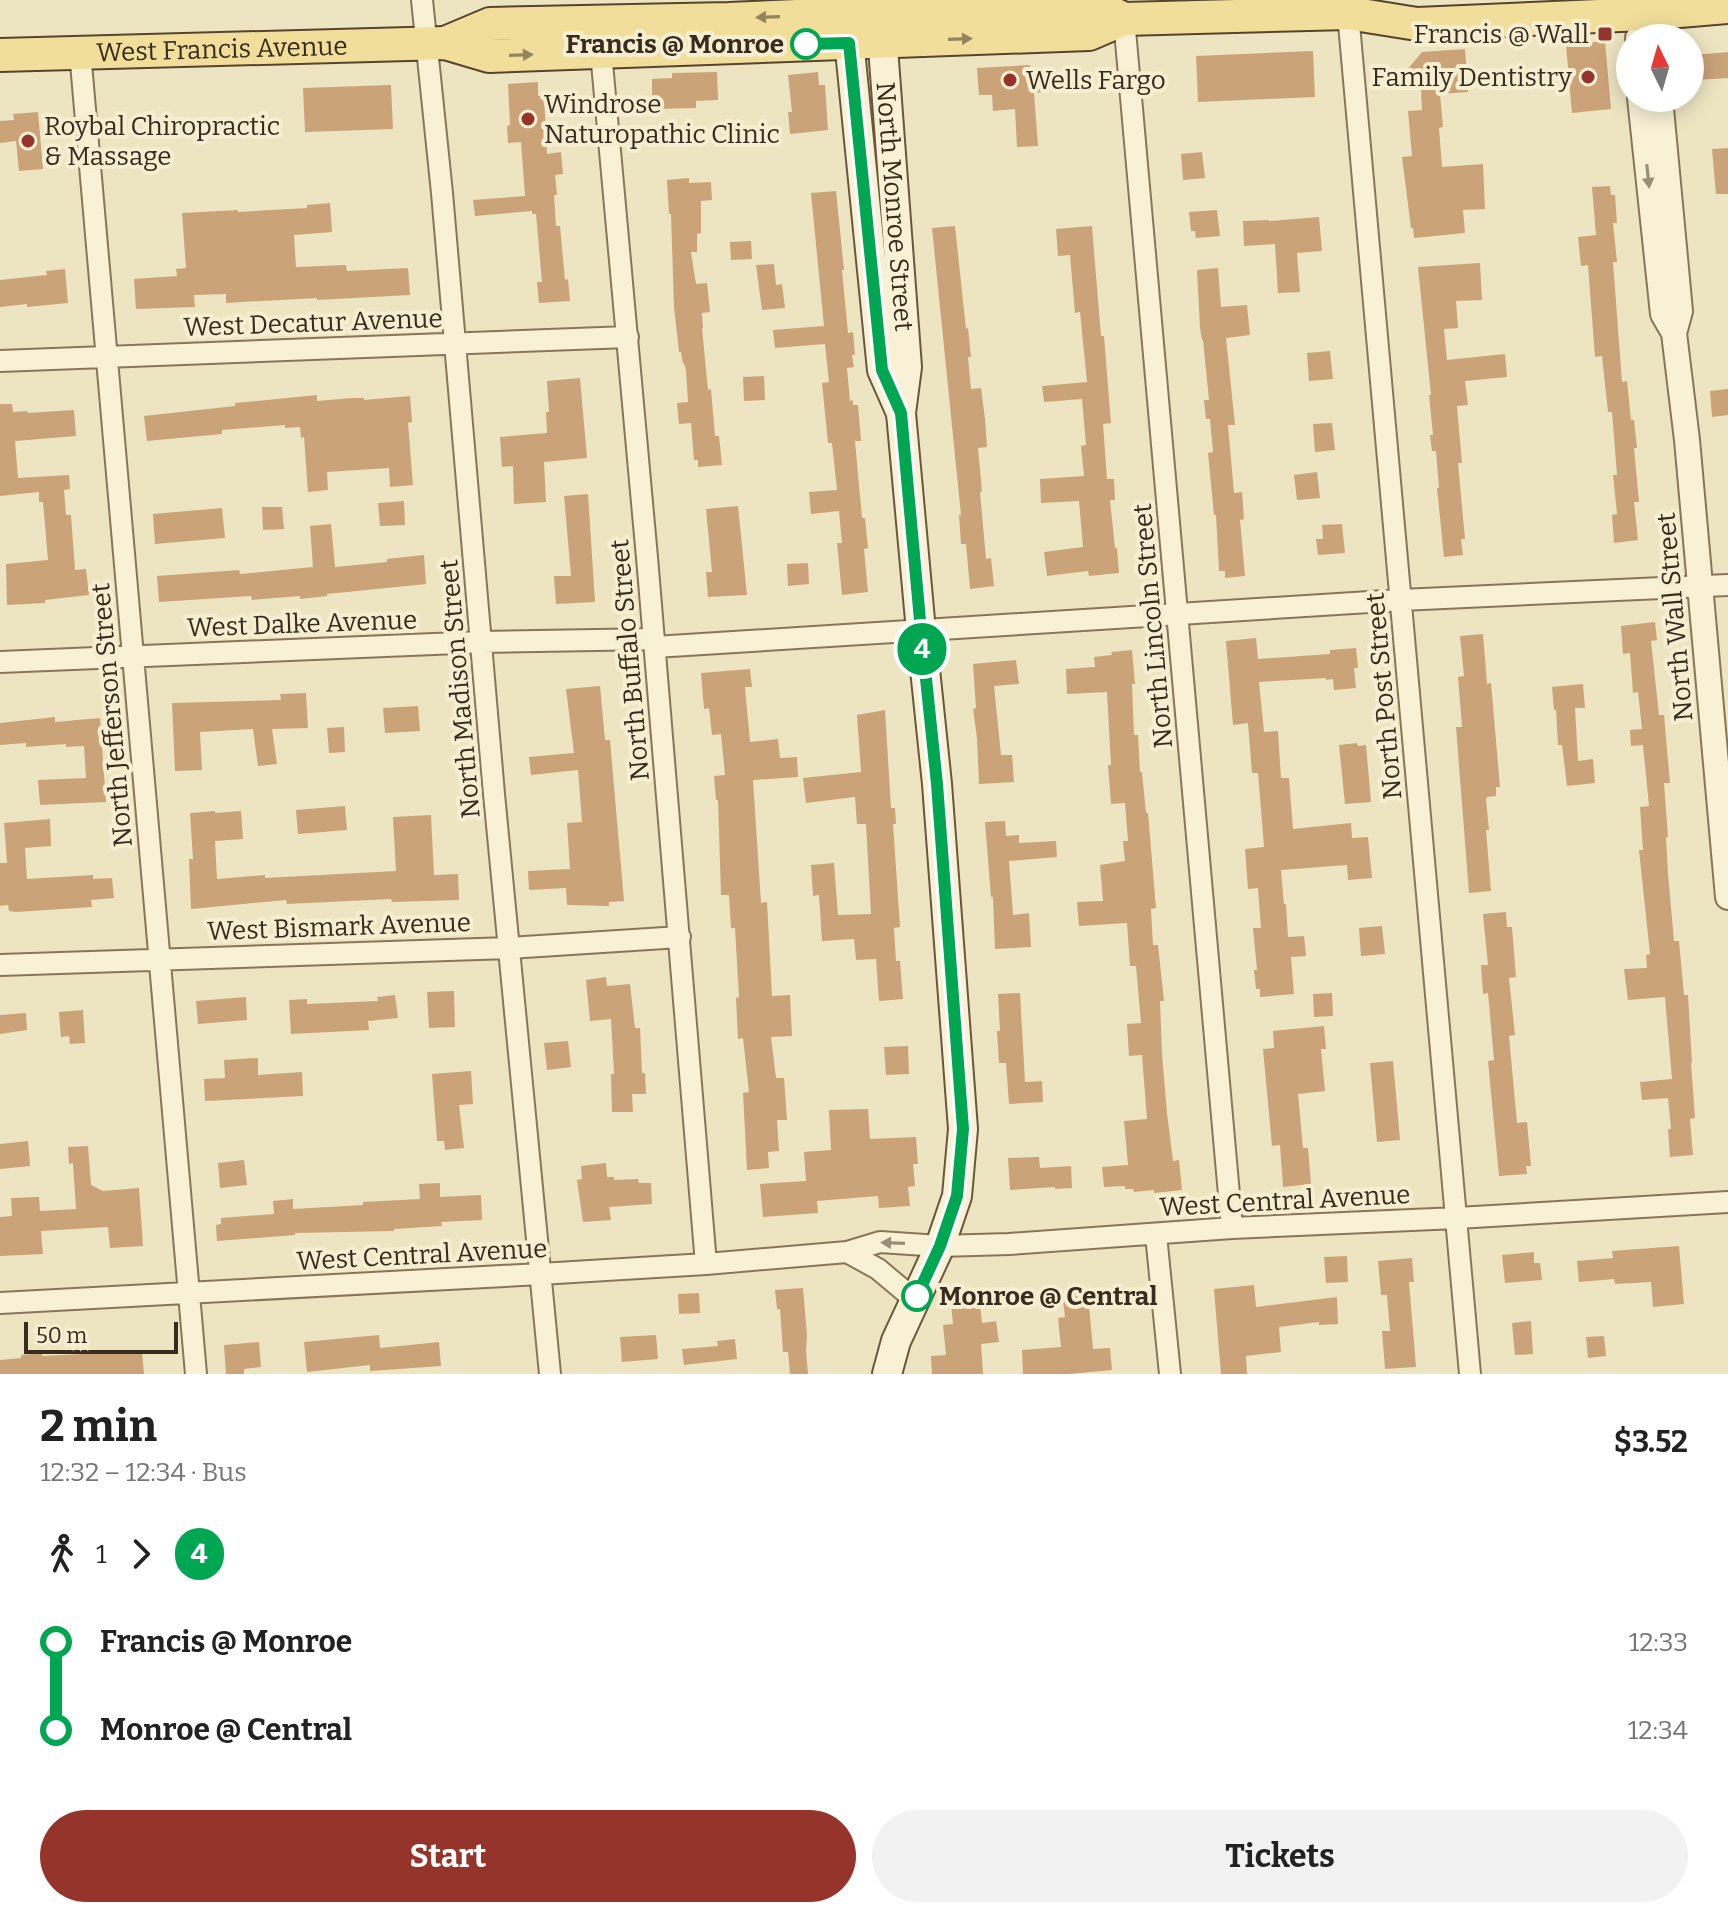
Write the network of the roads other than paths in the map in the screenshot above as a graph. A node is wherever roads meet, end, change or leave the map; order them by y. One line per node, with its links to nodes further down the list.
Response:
1 (422, 0): 10 (street, North Madison Street)
2 (1386, 0): 4 (main road, West Francis Avenue)
3 (1728, 7): 9 (main road, West Francis Avenue)
4 (1348, 13): 7 (main road, West Francis Avenue); 8 (main road, West Francis Avenue); 24 (street, North Post Street)
5 (880, 18): 6 (main road, West Francis Avenue); 7 (main road, West Francis Avenue); 21 (main road, North Monroe Street)
6 (847, 19): 10 (main road, West Francis Avenue, one-way to 10); 12 (main road, West Francis Avenue); 21 (main road, North Monroe Street)
7 (1124, 19): 25 (street, North Lincoln Street)
8 (1616, 24)
9 (1645, 24)
10 (435, 43): 11 (main road, West Francis Avenue); 12 (main road, West Francis Avenue, one-way to 12); 18 (street, North Madison Street)
11 (80, 52): 13 (main road, West Francis Avenue); 19 (street, North Jefferson Street)
12 (601, 52): 17 (street, North Buffalo Street)
13 (0, 55)
14 (1641, 112): 16 (street, North Wall Street, one-way to 16)
15 (1661, 112): 16 (street, North Wall Street)
16 (1674, 333): 23 (street, North Wall Street)
17 (628, 337): 18 (street, West Decatur Avenue); 28 (street, North Buffalo Street)
18 (456, 343): 19 (street, West Decatur Avenue); 27 (street, North Madison Street)
19 (107, 357): 20 (street, West Decatur Avenue); 29 (street, North Jefferson Street)
20 (0, 361)
21 (901, 413): 26 (main road, North Monroe Street)
22 (1728, 585): 23 (street, West Dalke Avenue)
23 (1701, 587): 24 (street, West Dalke Avenue); 31 (street, North Wall Street)
24 (1401, 600): 25 (street, West Dalke Avenue); 37 (street, North Post Street)
25 (1178, 613): 26 (street, West Dalke Avenue); 38 (street, North Lincoln Street)
26 (921, 631): 28 (street, West Dalke Avenue); 40 (main road, North Monroe Street)
27 (482, 642): 28 (street, West Dalke Avenue); 29 (street, West Dalke Avenue); 33 (street, North Madison Street)
28 (655, 643): 32 (street, North Buffalo Street)
29 (133, 657): 30 (street, West Dalke Avenue); 34 (street, North Jefferson Street)
30 (0, 662)
31 (1728, 897)
32 (680, 937): 33 (street, West Bismark Avenue); 42 (street, North Buffalo Street)
33 (509, 948): 34 (street, West Bismark Avenue); 43 (street, North Madison Street)
34 (160, 958): 35 (street, West Bismark Avenue); 44 (street, North Jefferson Street)
35 (0, 965)
36 (1728, 1202): 37 (street, West Central Avenue)
37 (1457, 1218): 38 (street, West Central Avenue); 51 (street, North Post Street)
38 (1232, 1228): 39 (street, West Central Avenue)
39 (1156, 1235): 40 (street, West Central Avenue); 50 (street)
40 (940, 1246): 41 (street, West Central Avenue, one-way to 41); 45 (main road, North Monroe Street)
41 (847, 1252): 42 (street, West Central Avenue); 45 (street)
42 (706, 1264): 43 (street, West Central Avenue)
43 (540, 1274): 44 (street, West Central Avenue); 48 (street, North Madison Street)
44 (189, 1293): 46 (street, West Central Avenue); 47 (street, North Jefferson Street)
45 (915, 1300): 49 (main road, North Monroe Street)
46 (0, 1303)
47 (196, 1374)
48 (550, 1374)
49 (887, 1374)
50 (1170, 1374)
51 (1470, 1374)

